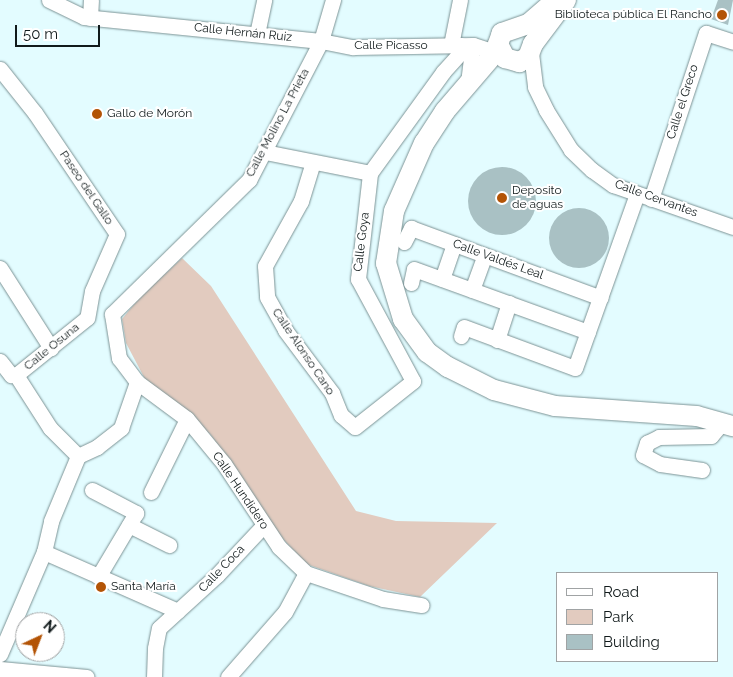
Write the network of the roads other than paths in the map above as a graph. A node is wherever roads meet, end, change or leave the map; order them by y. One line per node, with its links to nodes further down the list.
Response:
1 (49, 0): 8 (street, Calle Hernán Ruiz)
2 (91, 0): 8 (street)
3 (264, 0): 9 (street)
4 (333, 0): 10 (street, Calle Molino La Prieta)
5 (460, 0): 12 (street)
6 (556, 0): 13 (main road)
7 (566, 0): 13 (main road)
8 (90, 18): 9 (street, Calle Hernán Ruiz)
9 (257, 34): 10 (street, Calle Hernán Ruiz)
10 (321, 41): 12 (street, Calle Picasso); 16 (street, Calle Molino La Prieta)
11 (733, 42): 19 (street, Calle el Greco)
12 (462, 45): 13 (street, Calle Picasso); 15 (street); 18 (street, Calle Goya)
13 (511, 48): 15 (main road); 19 (street, Calle Cervantes)
14 (0, 69): 31 (street, Paseo del Gallo)
15 (470, 85): 40 (main road)
16 (265, 152): 17 (street); 30 (street, Calle Molino La Prieta)
17 (313, 162): 18 (street); 41 (street, Calle Alonso Cano)
18 (370, 173): 41 (street, Calle Goya)
19 (644, 196): 20 (street, Calle Cervantes); 28 (street)
20 (733, 228)
21 (404, 242): 22 (street, Calle Valdés Leal)
22 (454, 244): 23 (street, Calle Valdés Leal); 25 (street)
23 (485, 256): 27 (street); 28 (street, Calle Valdés Leal)
24 (0, 268): 35 (street)
25 (442, 278): 26 (street); 27 (street)
26 (411, 283)
27 (472, 290): 29 (street)
28 (601, 298): 32 (street)
29 (509, 303): 32 (street); 34 (street)
30 (112, 314): 31 (street); 38 (street, Calle Hundidero)
31 (87, 318): 35 (street, Calle Osuna)
32 (588, 332): 34 (street)
33 (461, 336): 34 (street)
34 (497, 340)
35 (51, 348): 37 (street, Calle Osuna)
36 (0, 361): 37 (street)
37 (16, 375): 42 (street)
38 (137, 382): 39 (street, Calle Hundidero); 42 (street)
39 (187, 419): 45 (street); 47 (street, Calle Hundidero)
40 (728, 424): 43 (street)
41 (355, 427)
42 (78, 456): 49 (street)
43 (702, 470)
44 (92, 490): 46 (street)
45 (151, 492)
46 (129, 525): 48 (street); 51 (street)
47 (263, 526): 50 (street, Calle Hundidero); 53 (street, Calle Coca)
48 (170, 545)
49 (44, 552): 51 (street); 54 (street)
50 (306, 573): 52 (street, Calle Hundidero); 58 (street)
51 (98, 577): 53 (street)
52 (422, 605)
53 (178, 611): 57 (street, Calle Coca)
54 (0, 654)
55 (0, 669): 56 (street)
56 (81, 677)
57 (154, 677)
58 (228, 677)

